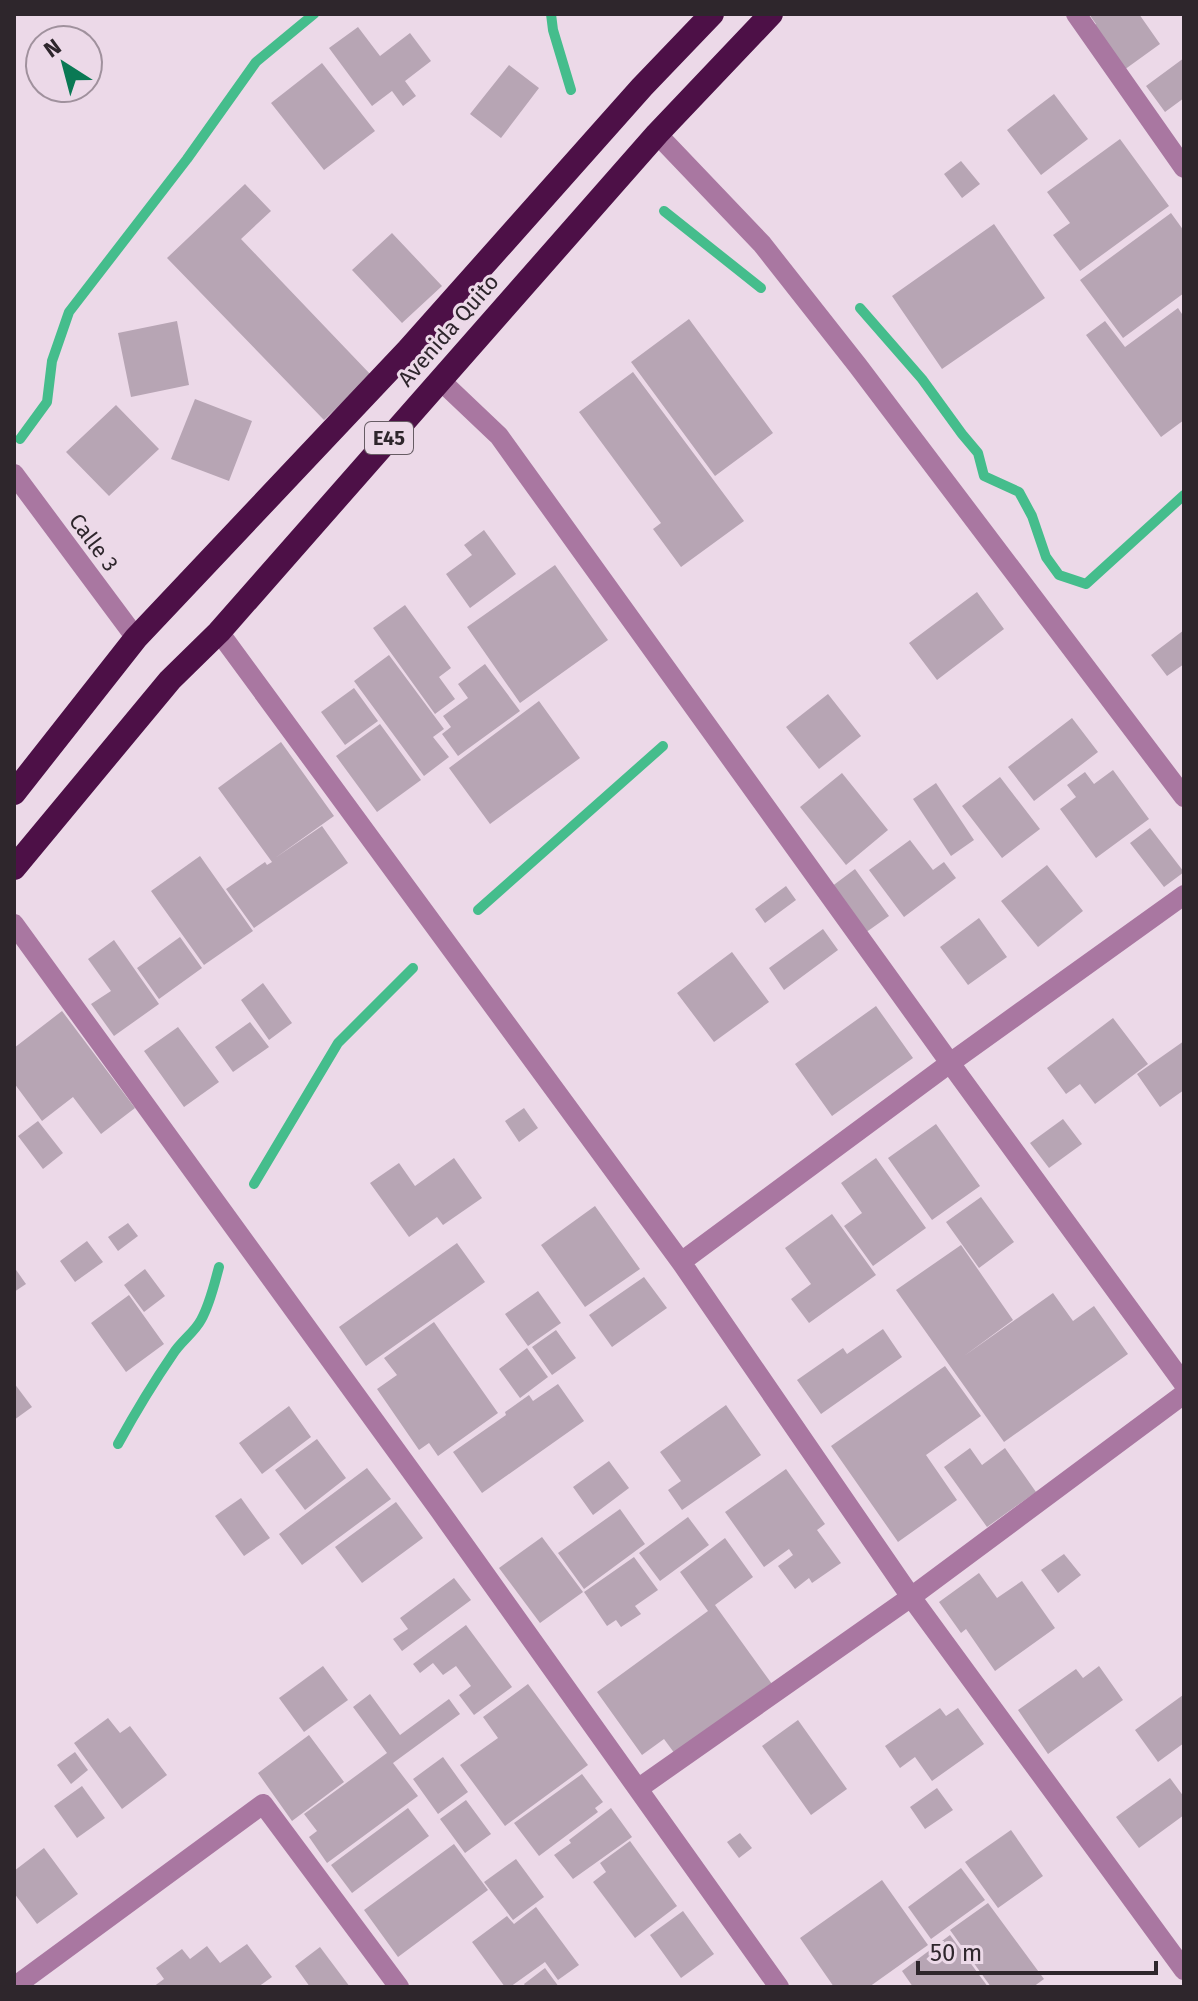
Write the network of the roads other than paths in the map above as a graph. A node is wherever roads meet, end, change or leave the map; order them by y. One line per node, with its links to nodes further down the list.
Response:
1 (712, 14): 9 (highway, Avenida Quito / E45)
2 (771, 14): 4 (highway, Avenida Quito / E45)
3 (1076, 14): 5 (street)
4 (657, 134): 6 (highway, Avenida Quito / E45); 11 (street)
5 (1184, 168)
6 (440, 380): 8 (highway, Avenida Quito / E45); 15 (street)
7 (14, 474): 9 (street, Calle 3)
8 (219, 632): 12 (highway, Avenida Quito / E45); 16 (street)
9 (136, 638): 10 (highway, Avenida Quito / E45)
10 (14, 793)
11 (1184, 797)
12 (14, 868)
13 (1184, 895): 15 (street)
14 (14, 924): 20 (street)
15 (950, 1063): 16 (street); 17 (street)
16 (681, 1262): 19 (street)
17 (1184, 1384)
18 (1184, 1394): 19 (street)
19 (911, 1597): 20 (street); 21 (street)
20 (639, 1788): 24 (street)
21 (1184, 1970)
22 (14, 1987): 23 (street)
23 (399, 1987)
24 (779, 1987)

